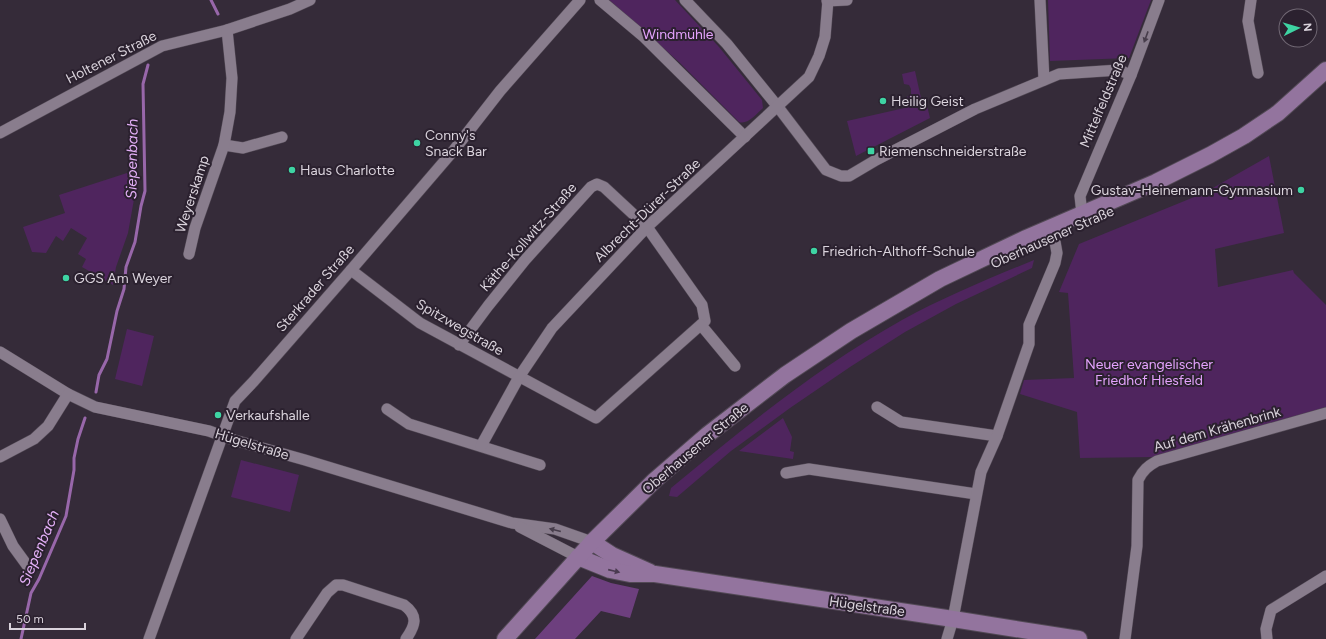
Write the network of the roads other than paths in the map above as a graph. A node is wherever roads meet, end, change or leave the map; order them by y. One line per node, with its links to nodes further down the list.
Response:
1 (310, 0): 10 (street, Holtener Straße)
2 (580, 0): 25 (street, Sterkrader Straße)
3 (600, 0): 19 (street)
4 (685, 0): 16 (street)
5 (846, 0): 9 (street)
6 (1040, 0): 14 (street)
7 (1159, 0): 13 (street, Mittelfeldstraße, one-way to 13)
8 (1251, 0): 12 (street)
9 (828, 1): 16 (street, Albrecht-Dürer-Straße)
10 (227, 30): 17 (street, Holtener Straße); 20 (street, Weyerskamp)
11 (1326, 70): 21 (main road, Oberhausener Straße)
12 (1258, 73)
13 (1131, 75): 14 (street); 21 (street, Mittelfeldstraße)
14 (1044, 80): 16 (street)
15 (1326, 82): 23 (main road, Oberhausener Straße)
16 (778, 107): 19 (street, Albrecht-Dürer-Straße)
17 (0, 133)
18 (282, 137): 20 (street, Weyerskamp)
19 (745, 137): 22 (street, Albrecht-Dürer-Straße)
20 (224, 145): 24 (street, Weyerskamp)
21 (1082, 214): 26 (main road, Oberhausener Straße)
22 (647, 227): 27 (street, Käthe-Kollwitz-Straße); 28 (street, Käthe-Kollwitz-Straße); 31 (street, Albrecht-Dürer-Straße)
23 (1054, 236): 26 (main road, Oberhausener Straße); 37 (street)
24 (189, 254)
25 (351, 270): 28 (street, Spitzwegstraße); 36 (street, Sterkrader Straße)
26 (915, 295): 45 (main road, Oberhausener Straße)
27 (701, 325): 30 (street); 31 (street, Spitzwegstraße)
28 (459, 345): 31 (street, Spitzwegstraße)
29 (0, 352): 32 (street, Hügelstraße)
30 (735, 366)
31 (519, 377): 38 (street, Albrecht-Dürer-Straße)
32 (68, 394): 36 (street, Hügelstraße); 39 (street)
33 (877, 407): 37 (street)
34 (387, 408): 38 (street)
35 (1326, 413): 57 (street, Auf dem Krähenbrink)
36 (222, 436): 44 (street, Hügelstraße); 51 (street, Sterkrader Straße)
37 (997, 436): 42 (street)
38 (481, 446): 40 (street)
39 (0, 456)
40 (540, 465)
41 (786, 473): 42 (street)
42 (976, 494): 50 (street)
43 (0, 518): 47 (street)
44 (512, 523): 45 (street, Hügelstraße, one-way to 44); 46 (street, Hügelstraße)
45 (592, 542): 46 (main road, Oberhausener Straße); 48 (main road, Hügelstraße)
46 (578, 557): 48 (main road, Hügelstraße, one-way to 48); 54 (main road, Oberhausener Straße)
47 (29, 568)
48 (655, 574): 50 (main road, Hügelstraße)
49 (1326, 576): 58 (street)
50 (953, 619): 55 (street); 56 (main road, Hügelstraße)
51 (149, 639)
52 (296, 639): 53 (street)
53 (406, 639)
54 (505, 639)
55 (947, 639)
56 (1079, 639)
57 (1125, 639)
58 (1267, 639)

